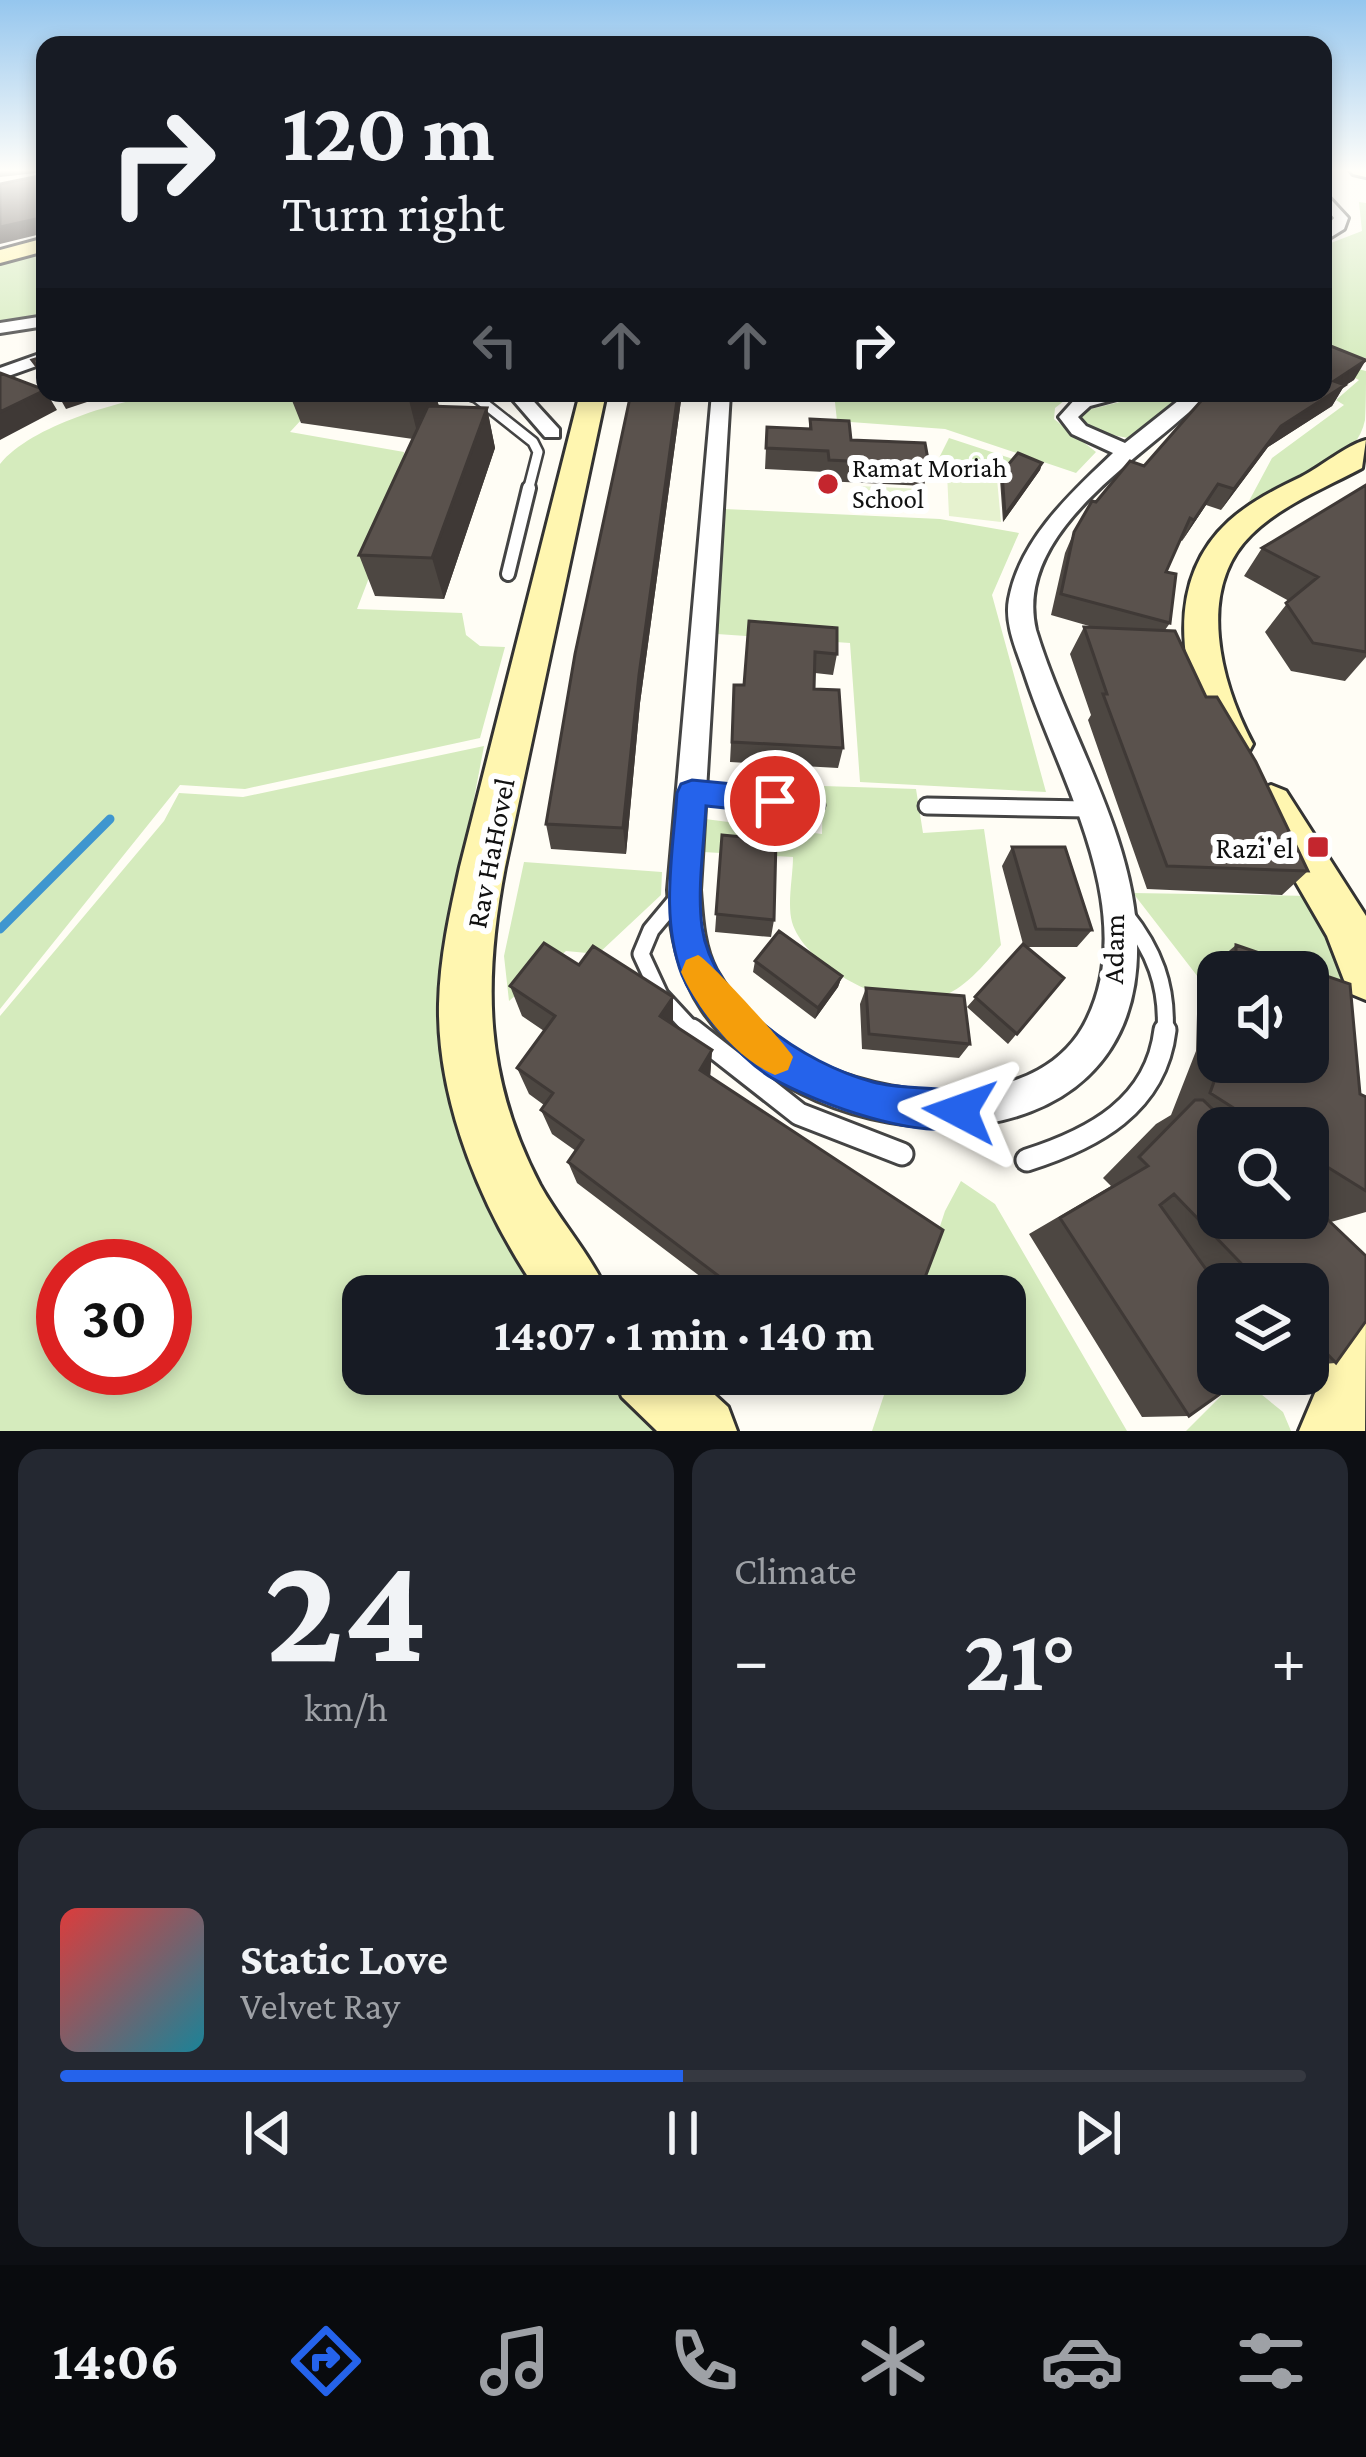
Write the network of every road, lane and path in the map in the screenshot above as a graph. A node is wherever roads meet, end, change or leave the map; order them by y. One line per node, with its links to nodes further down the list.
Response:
1 (34, 247): 2 (street)
2 (0, 256)
3 (36, 360): 4 (street)
4 (0, 374)
5 (478, 402): 12 (lane)
6 (521, 402): 12 (lane)
7 (525, 402): 13 (street)
8 (590, 402): 26 (street, Rav HaHovel)
9 (720, 402): 17 (street, Adam)
10 (1083, 402): 15 (street)
11 (1190, 402): 15 (street, Adam)
12 (502, 418): 16 (lane)
13 (551, 433)
14 (1366, 449): 23 (street)
15 (1130, 453): 20 (street, Adam)
16 (508, 574)
17 (692, 793): 18 (lane); 21 (street, Adam)
18 (816, 805)
19 (927, 806): 20 (lane)
20 (1088, 809): 22 (street, Adam)
21 (684, 890): 22 (street, Adam); 24 (lane)
22 (1115, 904): 25 (lane)
23 (1366, 976)
24 (902, 1154)
25 (1027, 1160)
26 (564, 1275)
27 (1366, 1350): 30 (street)
28 (667, 1395): 29 (street)
29 (704, 1431)
30 (1331, 1431)

